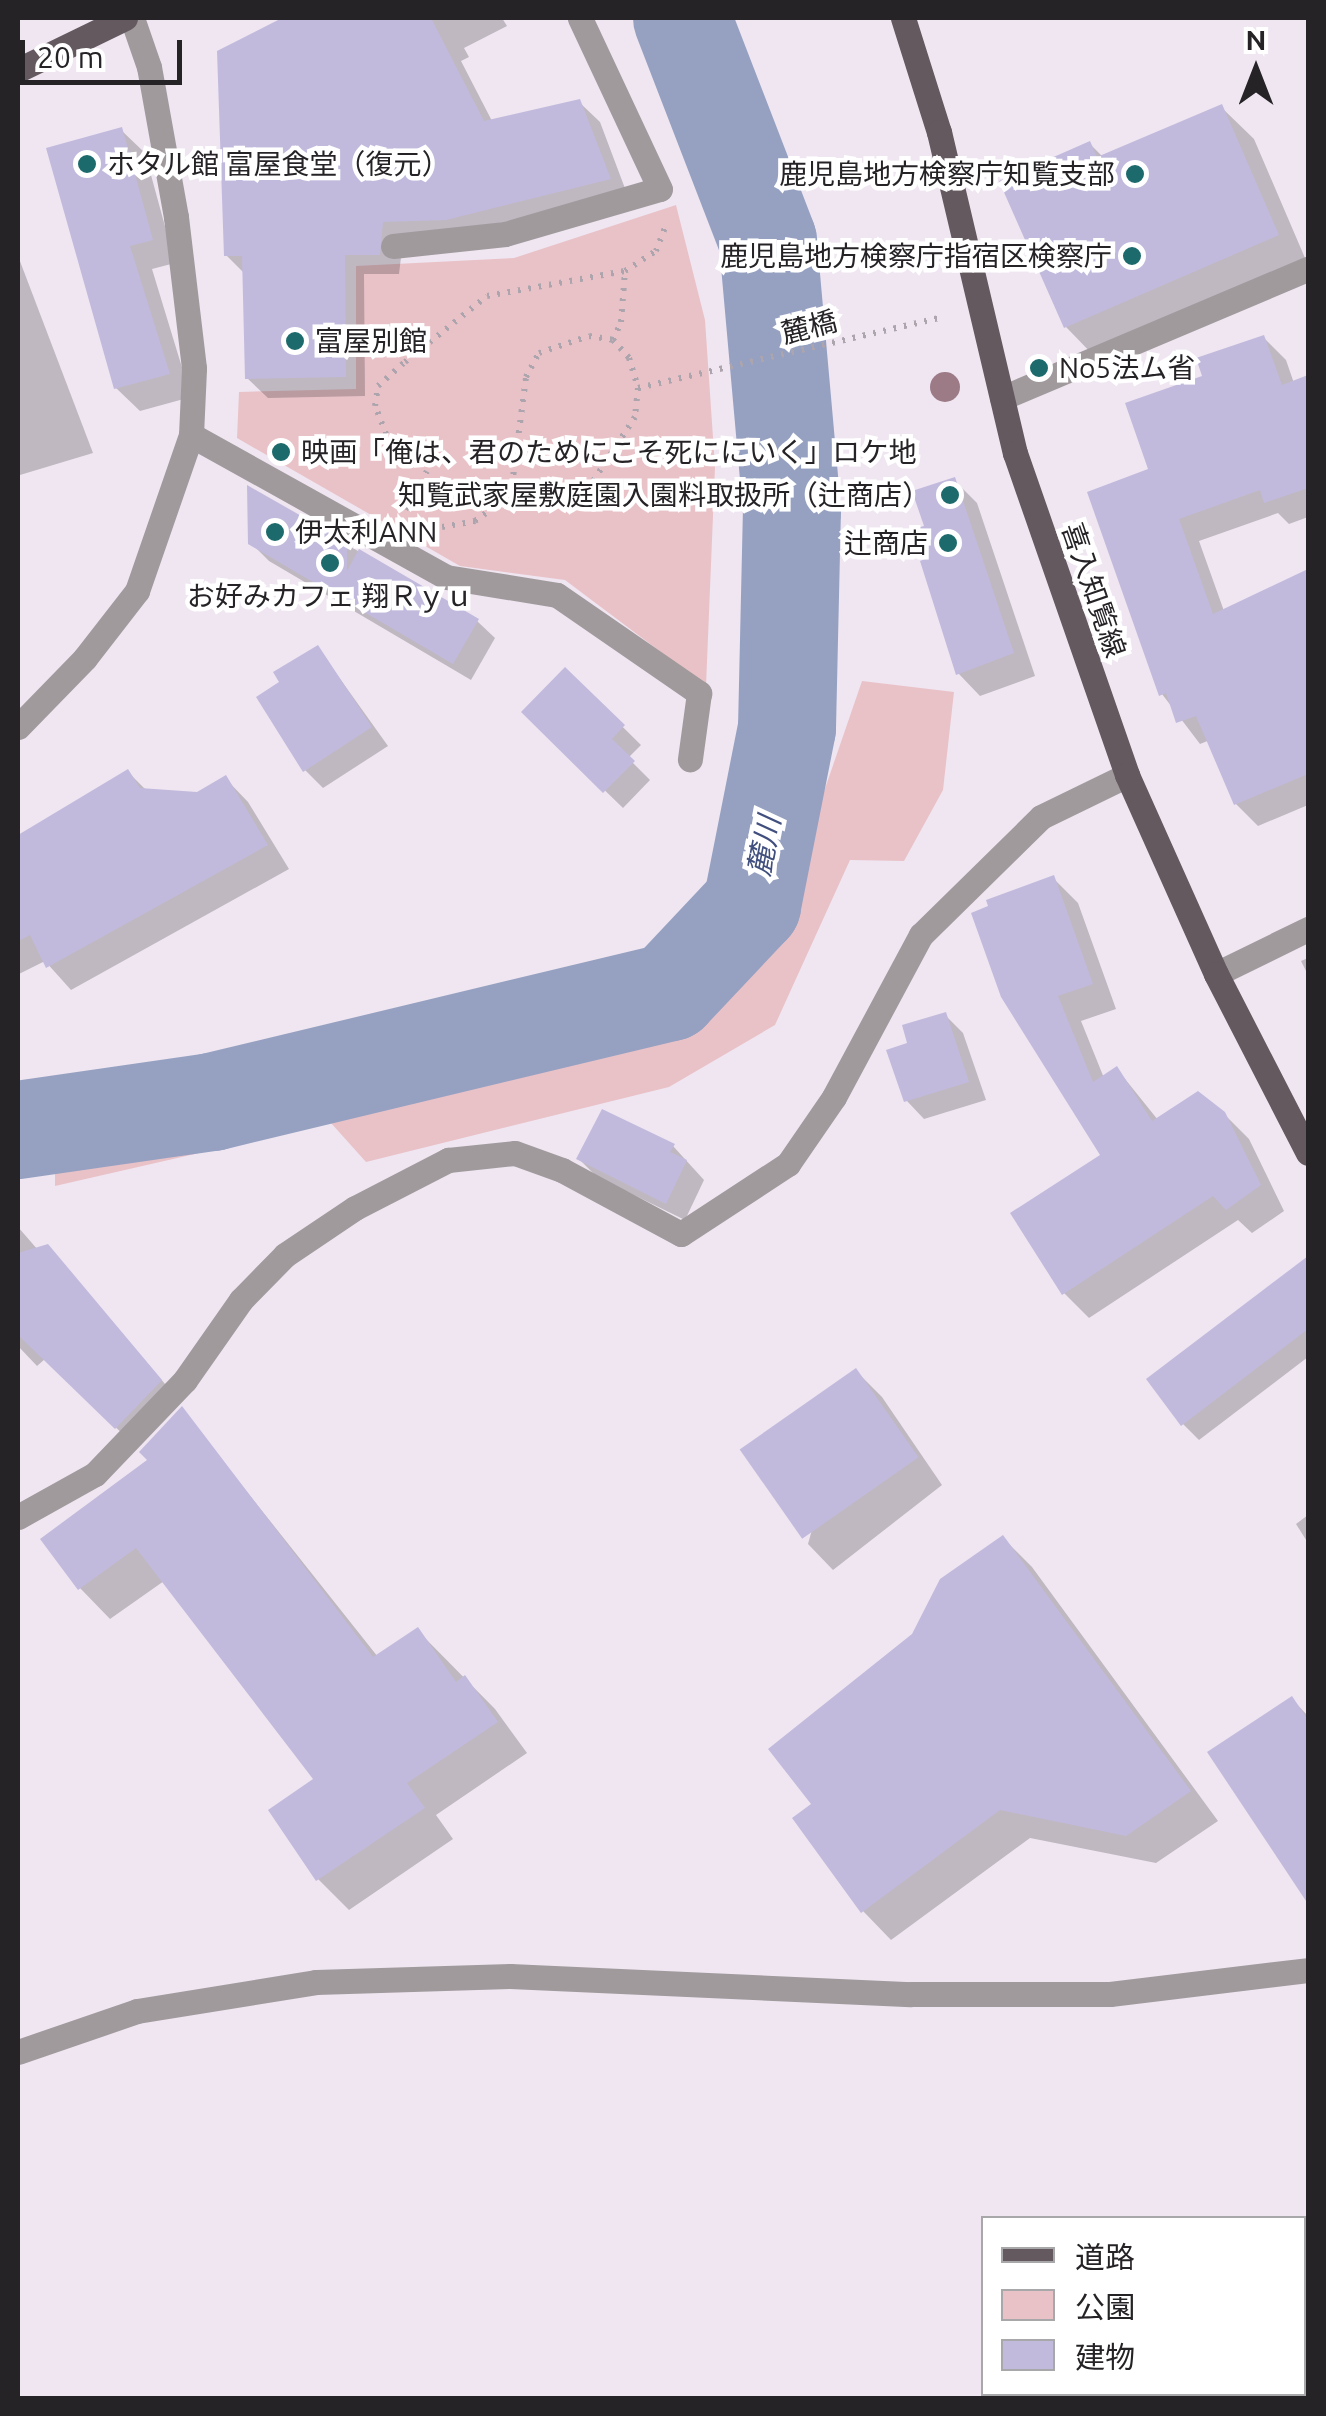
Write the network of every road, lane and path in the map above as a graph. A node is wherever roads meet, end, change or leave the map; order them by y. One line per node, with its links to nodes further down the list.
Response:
1 (128, 18): 4 (main road); 13 (street)
2 (580, 18): 5 (street)
3 (902, 18): 12 (main road, 喜入知覧線)
4 (18, 70)
5 (660, 189): 6 (street); 8 (path)
6 (394, 246)
7 (1308, 269): 12 (street)
8 (625, 272): 10 (path); 14 (path)
9 (940, 318): 11 (path, 麓橋)
10 (613, 340): 11 (path); 20 (path)
11 (638, 388): 16 (path)
12 (1002, 398): 23 (main road, 喜入知覧線)
13 (191, 434): 21 (street); 22 (street)
14 (403, 442)
15 (427, 471): 18 (path)
16 (586, 492)
17 (390, 502): 18 (path)
18 (405, 512): 19 (path)
19 (417, 519)
20 (429, 526)
21 (18, 727)
22 (690, 759)
23 (1127, 775): 25 (main road, 喜入知覧線); 27 (street)
24 (1308, 929): 25 (street)
25 (1216, 974): 26 (main road, 喜入知覧線)
26 (1308, 1153)
27 (18, 1517)
28 (1308, 1970): 29 (street)
29 (18, 2052)

